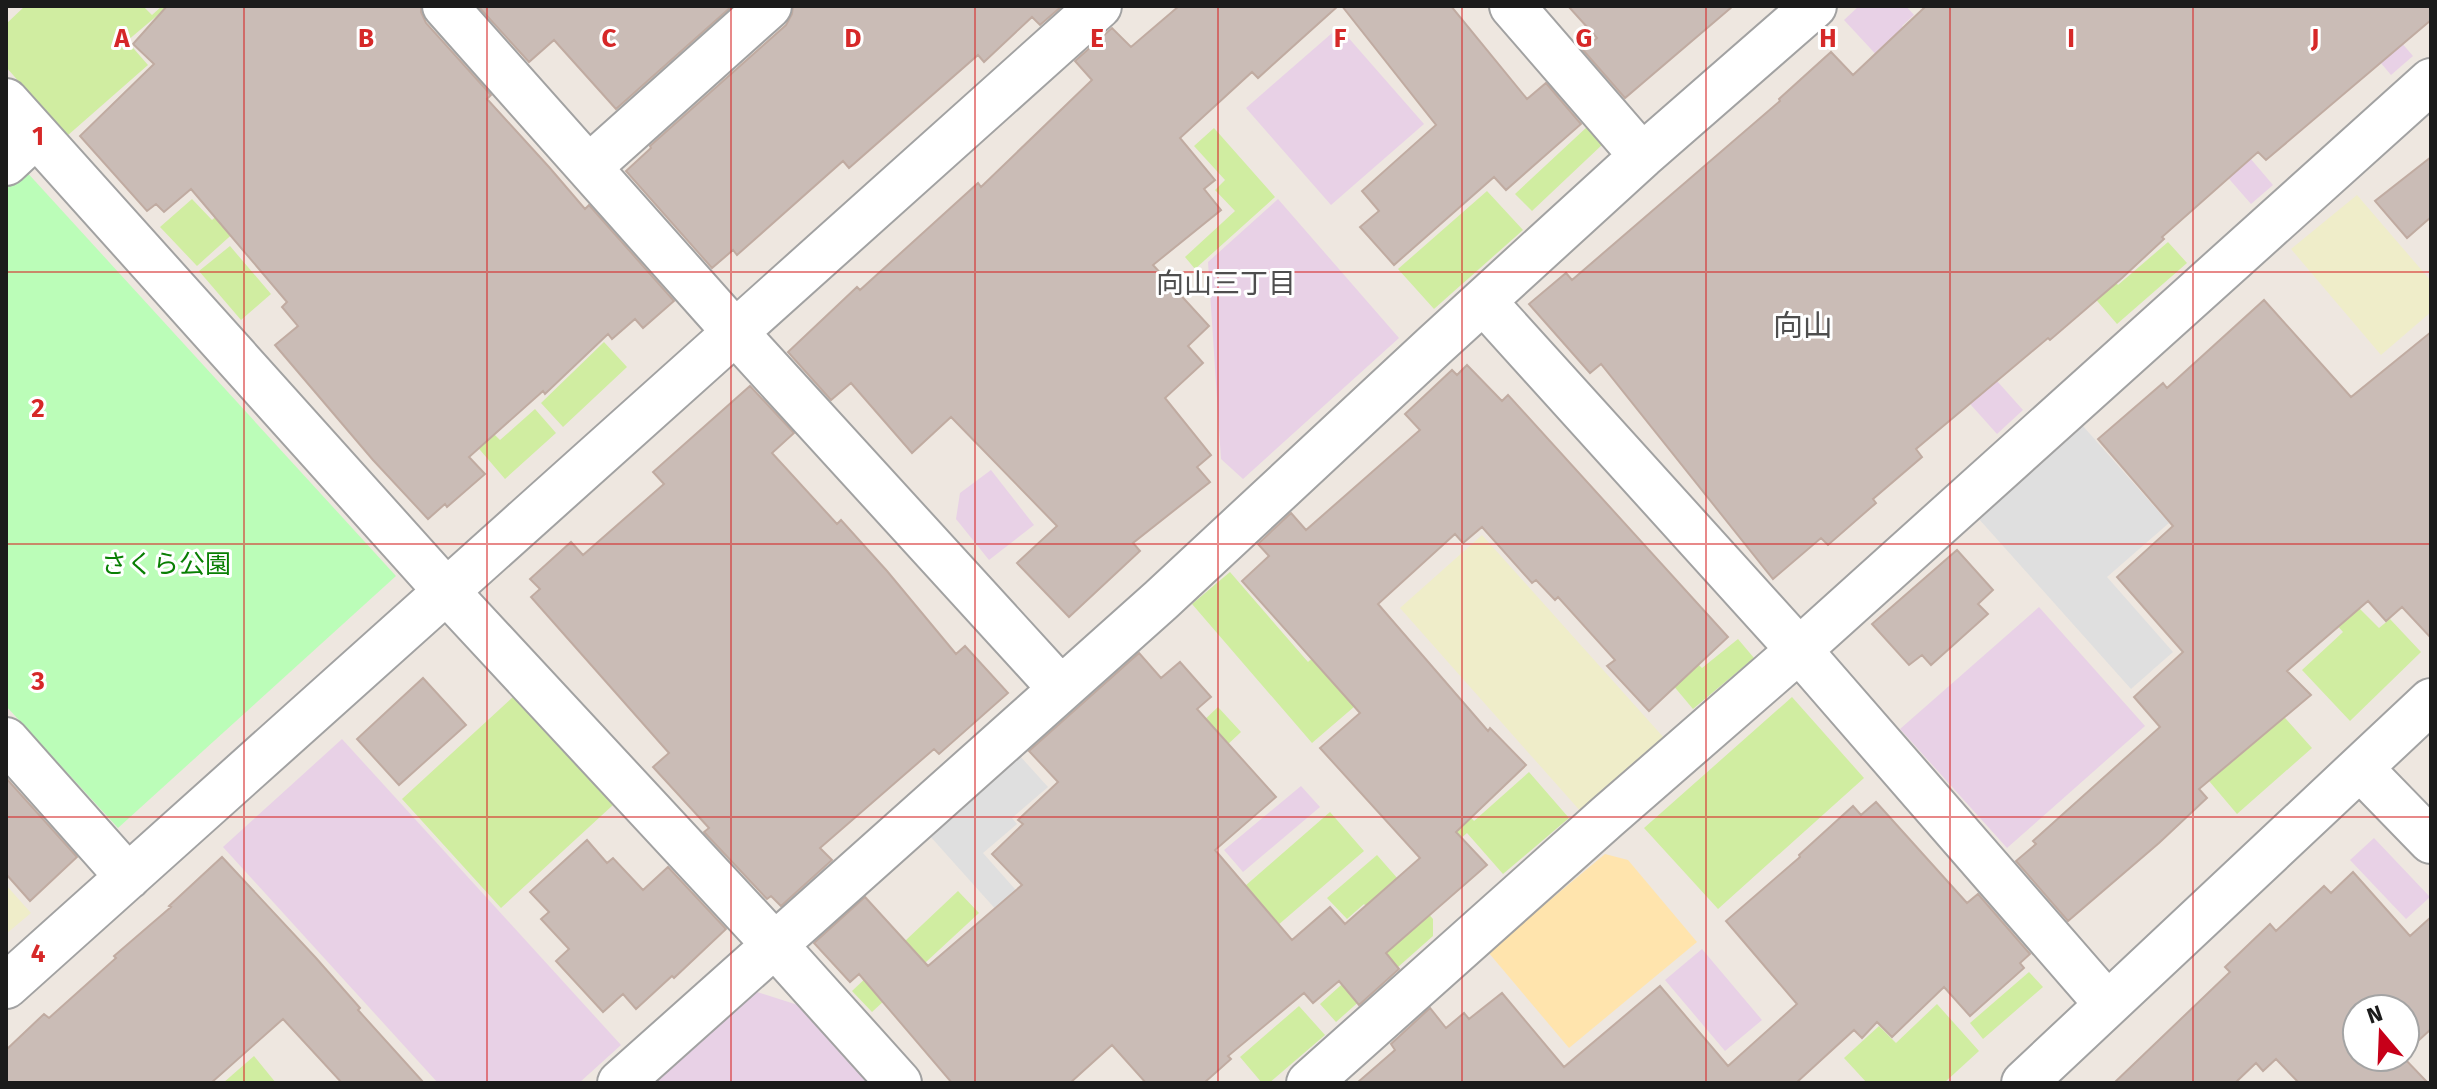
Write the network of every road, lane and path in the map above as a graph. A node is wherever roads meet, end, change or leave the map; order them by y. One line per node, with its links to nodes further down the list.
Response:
1 (769, 6): 10 (street)
2 (1099, 6): 12 (street)
3 (1512, 6): 9 (street)
4 (1814, 6): 9 (street)
5 (458, 10): 10 (street)
6 (2431, 81): 14 (street)
7 (6, 101): 8 (street)
8 (21, 149): 13 (street)
9 (1642, 156): 11 (street)
10 (589, 167): 12 (street)
11 (1484, 302): 14 (street); 15 (street)
12 (735, 332): 13 (street); 15 (street)
13 (448, 593): 20 (street); 21 (street)
14 (1799, 650): 23 (street); 26 (street)
15 (1061, 689): 21 (street)
16 (2431, 701): 18 (street)
17 (6, 740): 20 (street)
18 (2361, 769): 19 (street); 23 (street)
19 (2431, 841)
20 (128, 877): 22 (street)
21 (774, 944): 24 (street); 25 (street)
22 (6, 986)
23 (2107, 1004): 27 (street)
24 (620, 1083)
25 (899, 1083)
26 (1309, 1083)
27 (2024, 1083)

